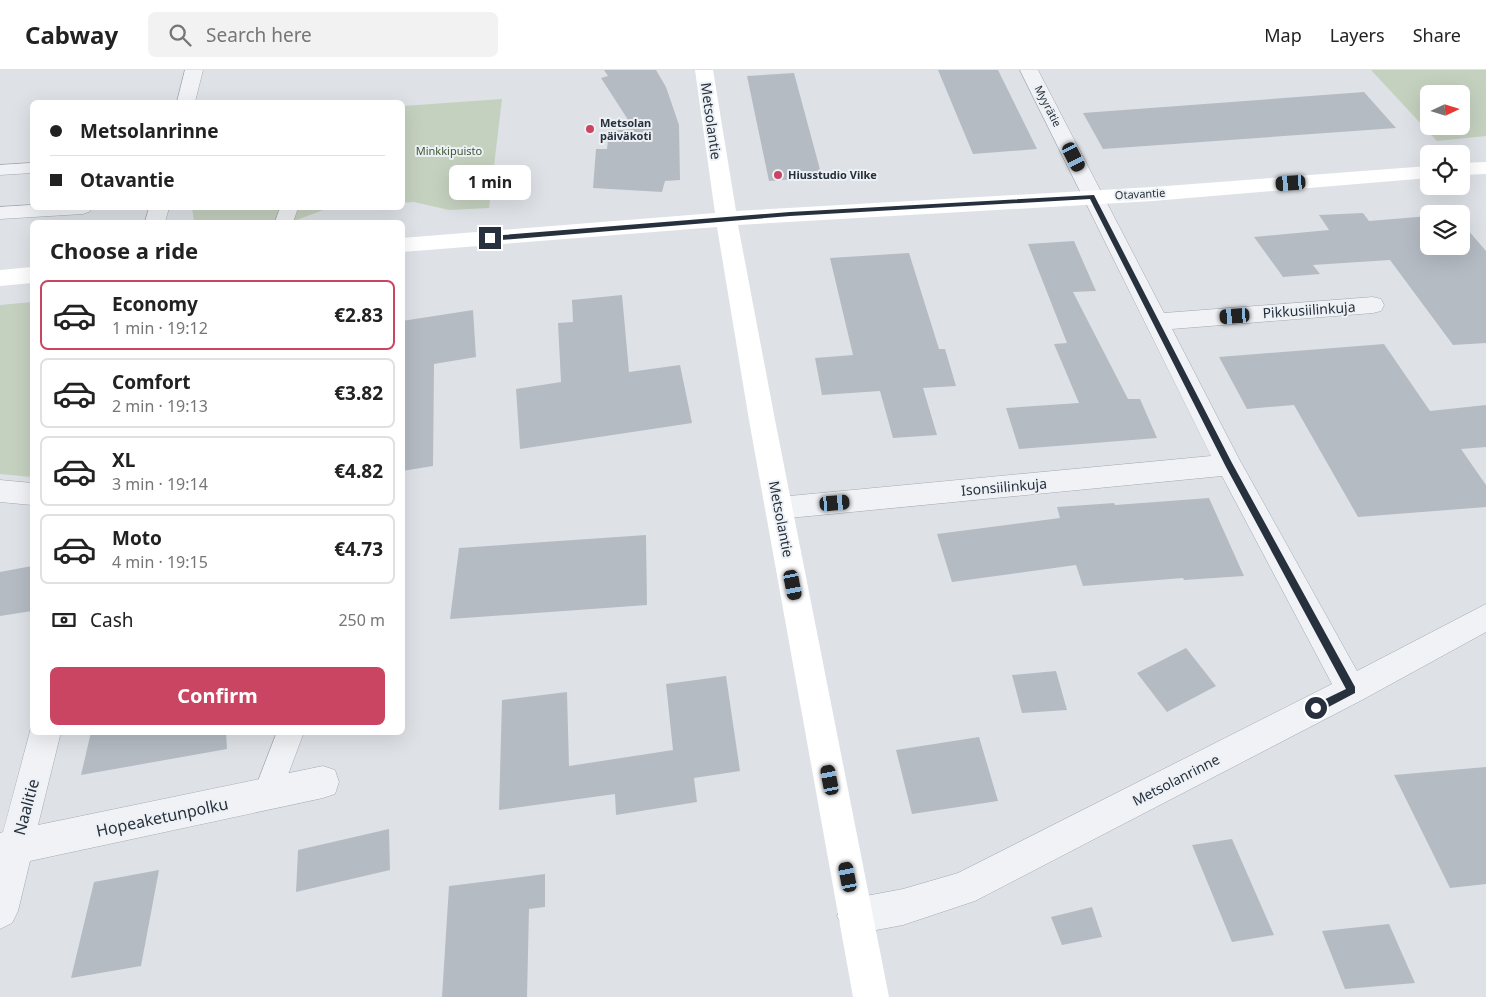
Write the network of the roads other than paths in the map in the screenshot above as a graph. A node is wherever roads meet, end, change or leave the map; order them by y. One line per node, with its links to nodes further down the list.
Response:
1 (194, 70): 4 (street)
2 (704, 70): 13 (street, Metsolantie)
3 (1029, 70): 10 (street, Myyrätie)
4 (186, 100)
5 (30, 168): 8 (lane)
6 (1486, 168): 7 (street)
7 (1470, 169)
8 (0, 170)
9 (1420, 173): 10 (street, Otavantie)
10 (1092, 197): 13 (street, Otavantie); 18 (street, Myyrätie)
11 (42, 210): 12 (lane)
12 (0, 212)
13 (727, 220): 14 (street, Otavantie); 22 (street, Metsolantie)
14 (405, 245)
15 (30, 275): 16 (street)
16 (0, 278)
17 (1373, 306): 18 (street, Pikkusiilinkuja)
18 (1156, 322): 19 (street, Myyrätie)
19 (1229, 465): 22 (street, Isonsiilinkuja); 24 (street, Myyrätie)
20 (0, 491): 21 (street)
21 (30, 494)
22 (779, 508): 31 (street, Metsolantie)
23 (1486, 617): 24 (street, Metsolanrinne)
24 (1352, 690): 31 (street, Metsolanrinne)
25 (44, 735): 29 (street, Naalitie)
26 (290, 735): 28 (lane)
27 (323, 782): 28 (street, Hopeaketunpolku)
28 (267, 794): 29 (street, Hopeaketunpolku)
29 (8, 849): 30 (street, Naalitie)
30 (0, 911)
31 (855, 916): 32 (street, Metsolantie)
32 (871, 997)

